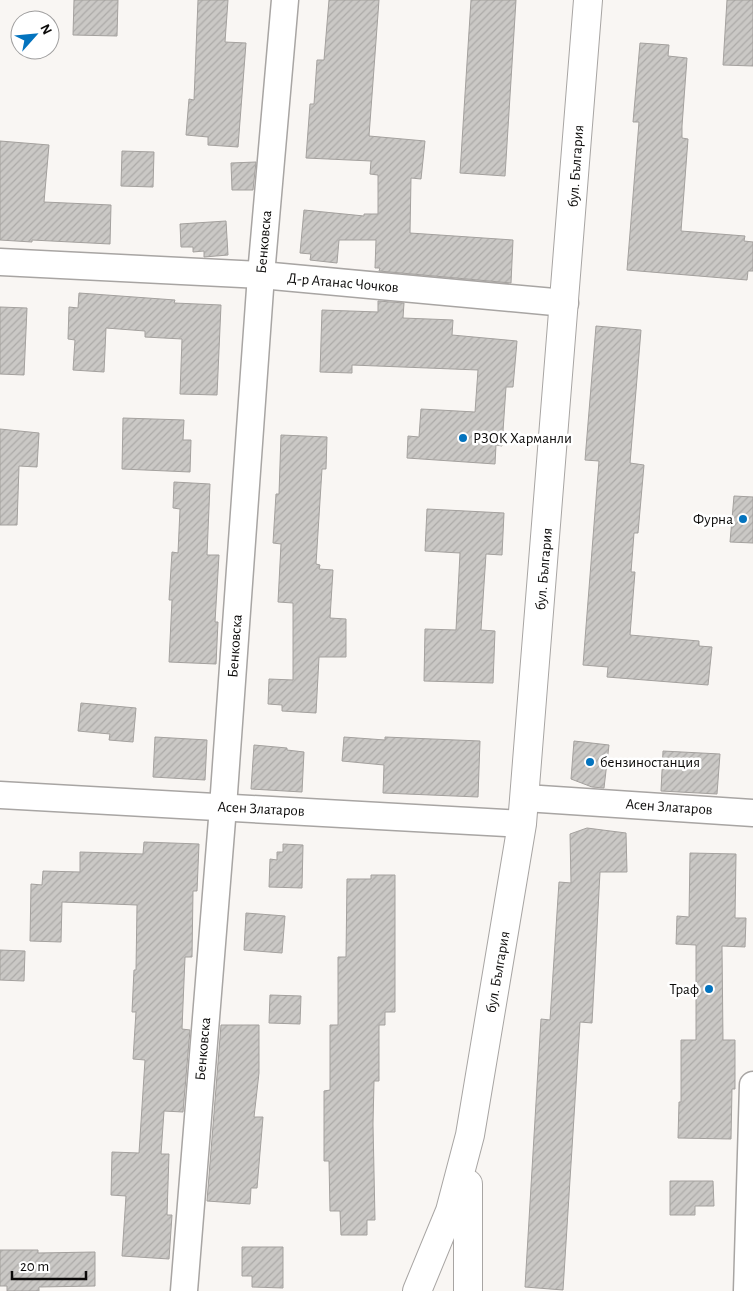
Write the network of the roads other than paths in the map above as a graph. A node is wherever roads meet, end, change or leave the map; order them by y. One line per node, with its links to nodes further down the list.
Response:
1 (285, 0): 4 (street, Бенковска)
2 (588, 0): 5 (street, бул. България)
3 (0, 262): 4 (street, Д-р Атанас Чочков)
4 (261, 275): 5 (street, Д-р Атанас Чочков); 8 (street, Бенковска)
5 (565, 303): 7 (street, бул. България)
6 (0, 795): 8 (street, Асен Златаров)
7 (525, 798): 9 (street, Асен Златаров); 10 (street, бул. България)
8 (223, 807): 10 (street, Асен Златаров); 13 (street, Бенковска)
9 (753, 813)
10 (522, 824): 12 (street, бул. България)
11 (753, 1084): 16 (street)
12 (470, 1135): 14 (street, бул. България); 15 (street, бул. България)
13 (184, 1291)
14 (418, 1291)
15 (468, 1291)
16 (747, 1291)

